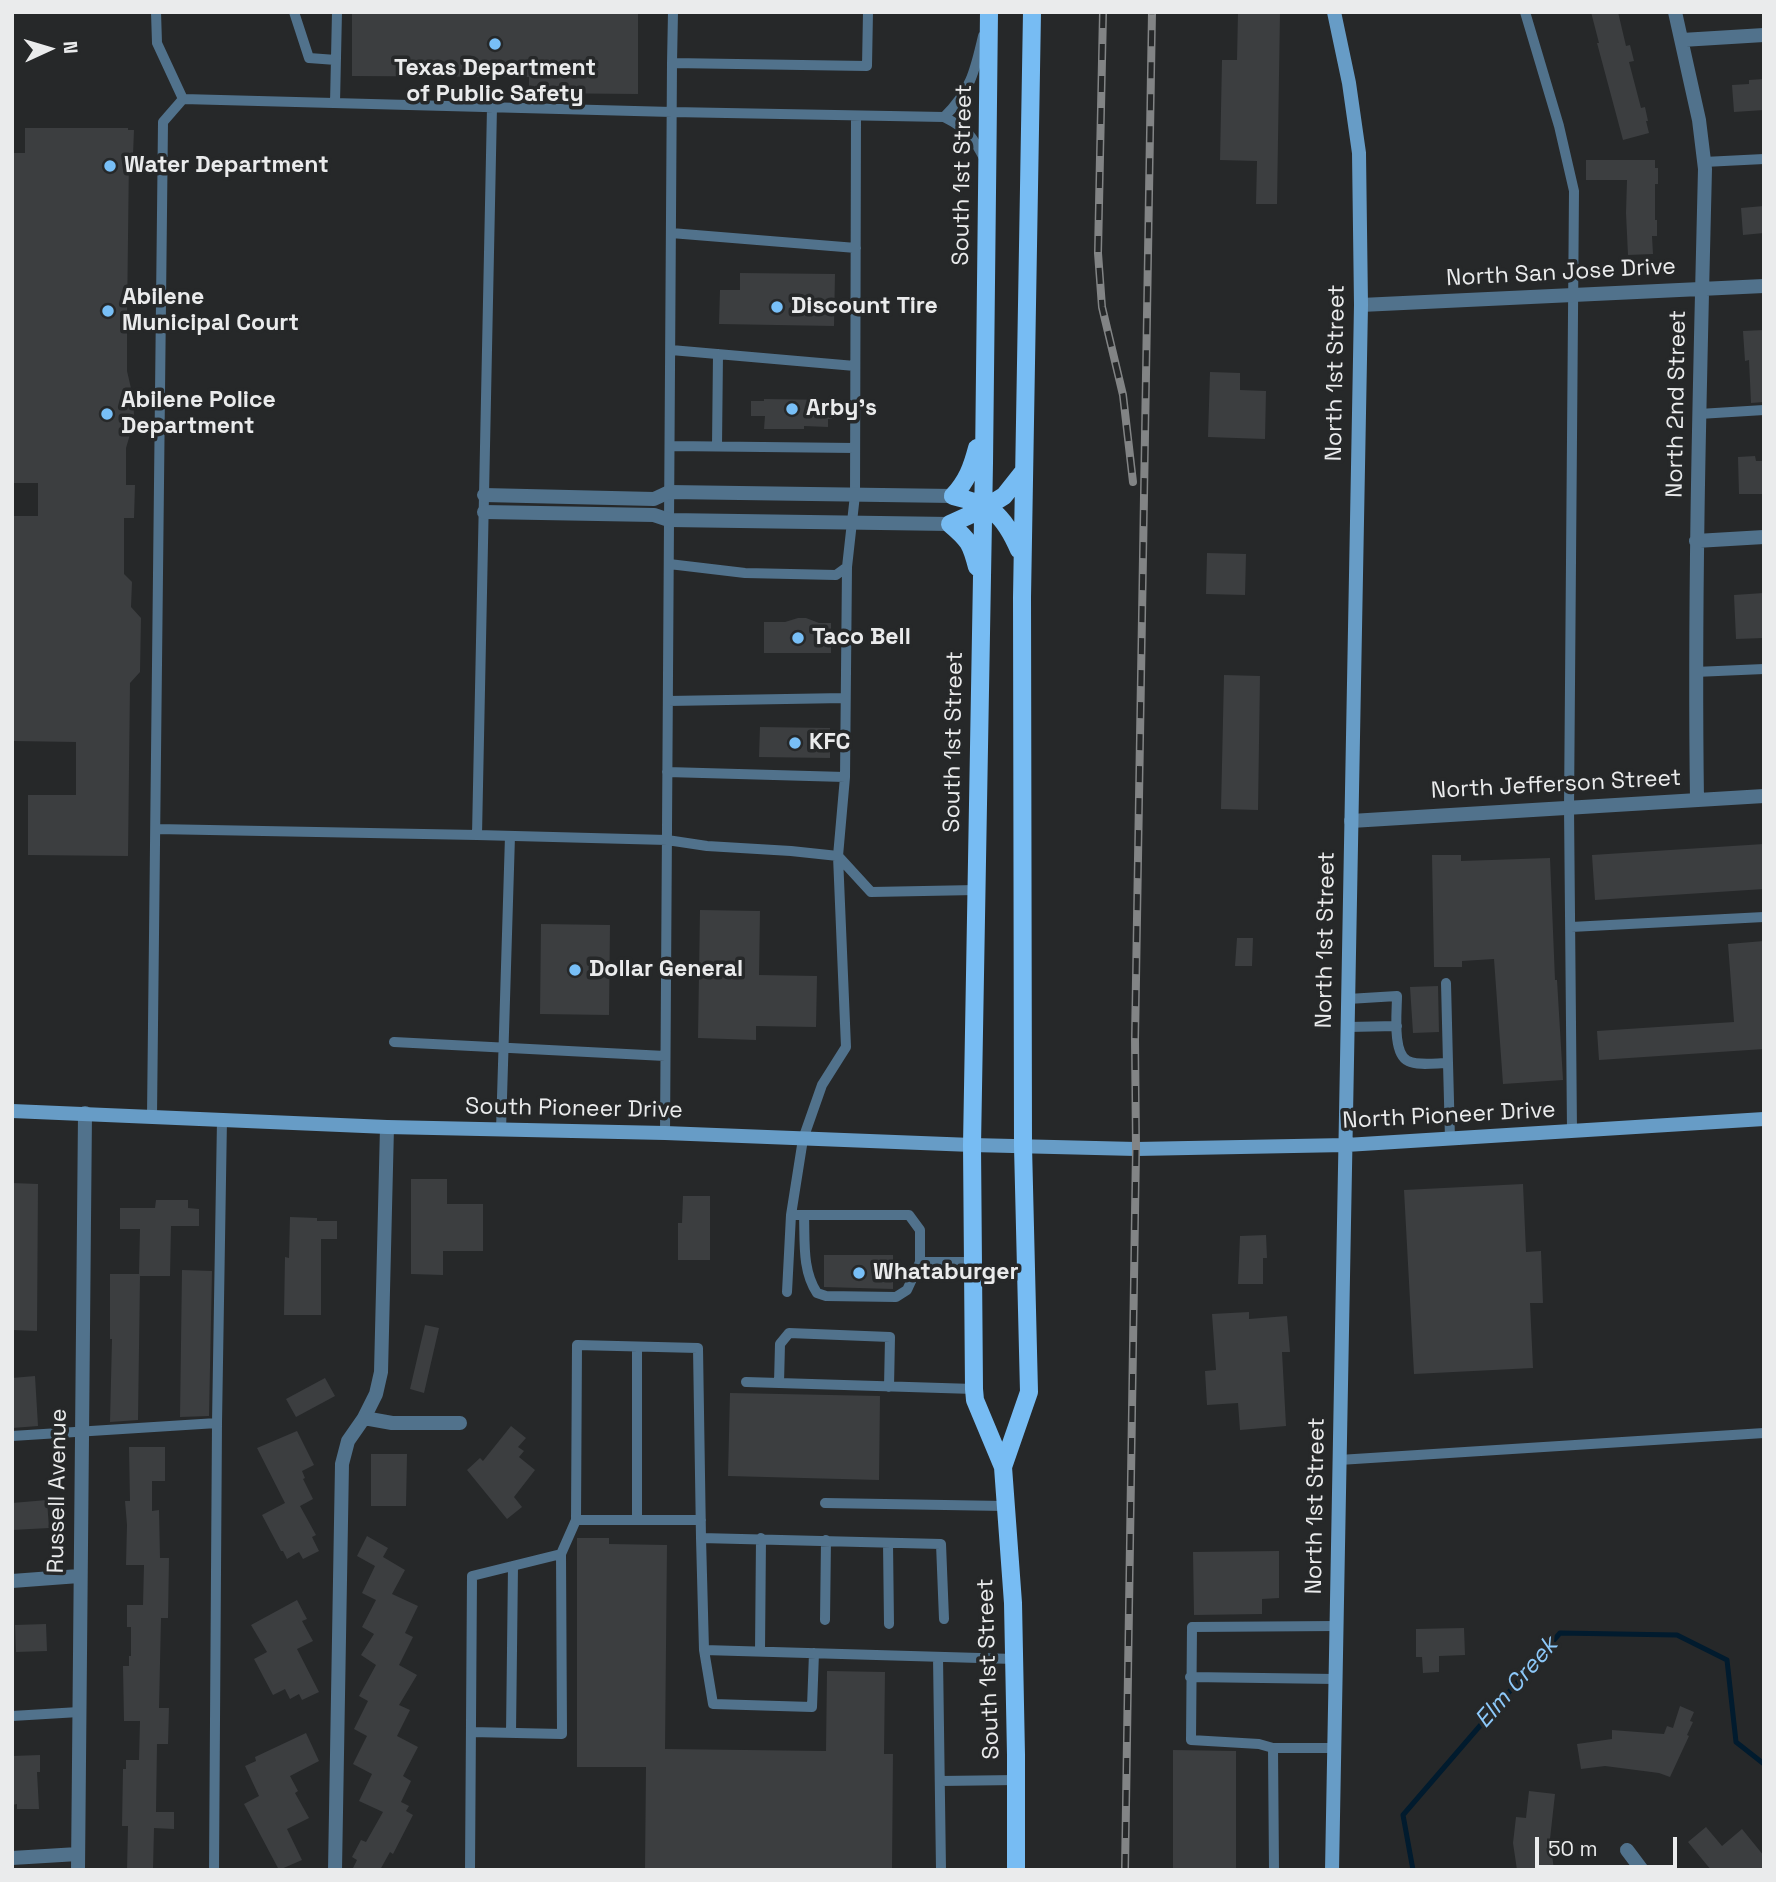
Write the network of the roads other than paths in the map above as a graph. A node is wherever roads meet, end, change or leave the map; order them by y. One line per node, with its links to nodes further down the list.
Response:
1 (156, 12): 15 (lane)
2 (294, 12): 13 (lane)
3 (337, 12): 13 (lane)
4 (673, 12): 14 (lane)
5 (868, 12): 14 (lane)
6 (989, 12): 20 (lane); 23 (main road, South 1st Street)
7 (1032, 12): 39 (main road, South 1st Street)
8 (1334, 12): 29 (main road, North 1st Street)
9 (1525, 12): 28 (lane)
10 (1675, 12): 12 (street, North 2nd Street)
11 (1764, 35): 12 (street)
12 (1682, 40): 22 (street, North 2nd Street)
13 (335, 60): 16 (lane)
14 (672, 63): 18 (lane)
15 (183, 99): 16 (lane); 65 (lane)
16 (335, 103): 17 (lane)
17 (492, 107): 18 (lane); 41 (lane)
18 (672, 112): 19 (lane); 24 (lane)
19 (856, 116): 20 (lane); 25 (lane)
20 (944, 117): 23 (lane)
21 (1764, 159): 22 (lane)
22 (1704, 162): 27 (street, North 2nd Street)
23 (988, 166): 35 (main road, South 1st Street)
24 (671, 233): 25 (lane); 30 (lane)
25 (856, 248): 32 (lane)
26 (1764, 286): 27 (street, North San Jose Drive)
27 (1702, 290): 28 (street, North San Jose Drive); 34 (street, North 2nd Street)
28 (1574, 295): 29 (street, North San Jose Drive); 63 (lane)
29 (1360, 305): 64 (main road, North 1st Street)
30 (671, 350): 31 (lane); 36 (lane)
31 (718, 354): 32 (lane); 37 (lane)
32 (855, 366): 38 (lane)
33 (1764, 410): 34 (lane)
34 (1699, 414): 50 (street, North 2nd Street)
35 (984, 421): 43 (main road); 44 (main road, South 1st Street)
36 (670, 446): 37 (lane); 40 (lane)
37 (717, 446): 38 (lane)
38 (855, 448): 42 (lane)
39 (1023, 472): 44 (main road); 51 (main road, South 1st Street)
40 (669, 492): 41 (street); 42 (street); 46 (lane)
41 (484, 495): 45 (lane)
42 (855, 495): 43 (street); 47 (lane)
43 (953, 496): 44 (main road)
44 (984, 507): 48 (main road); 51 (main road); 54 (main road, South 1st Street)
45 (484, 512): 46 (street); 66 (lane)
46 (669, 520): 47 (street); 52 (lane)
47 (853, 523): 48 (street); 53 (lane)
48 (950, 524): 54 (main road)
49 (1764, 537): 50 (street)
50 (1696, 541): 56 (street, North 2nd Street)
51 (1022, 557): 94 (main road, South 1st Street)
52 (669, 564): 53 (lane); 58 (lane)
53 (847, 567): 57 (lane)
54 (981, 582): 70 (main road, South 1st Street)
55 (1764, 669): 56 (lane)
56 (1695, 673): 62 (street, North 2nd Street)
57 (845, 698): 58 (lane); 60 (lane)
58 (668, 701): 59 (lane)
59 (667, 772): 60 (lane); 68 (lane)
60 (845, 777): 69 (lane)
61 (1764, 796): 62 (street, North Jefferson Street)
62 (1697, 800): 63 (street, North Jefferson Street)
63 (1569, 807): 64 (street, North Jefferson Street); 72 (lane)
64 (1351, 821): 74 (main road, North 1st Street)
65 (156, 829): 66 (lane); 83 (lane)
66 (477, 835): 67 (lane)
67 (510, 836): 68 (lane); 78 (lane)
68 (667, 840): 69 (lane); 79 (lane)
69 (838, 856): 70 (lane); 90 (lane)
70 (976, 890): 93 (main road, South 1st Street)
71 (1764, 917): 72 (lane)
72 (1570, 927): 88 (lane)
73 (1447, 983): 80 (lane)
74 (1348, 999): 75 (lane); 76 (main road, North 1st Street)
75 (1397, 1026): 76 (lane); 80 (lane)
76 (1348, 1027): 92 (main road, North 1st Street)
77 (394, 1041): 78 (lane)
78 (505, 1046): 79 (lane); 87 (lane)
79 (665, 1056): 89 (lane)
80 (1448, 1063): 91 (lane)
81 (12, 1111): 82 (main road, South Pioneer Drive)
82 (85, 1113): 83 (main road, South Pioneer Drive); 109 (street, Russell Avenue)
83 (152, 1116): 84 (main road, South Pioneer Drive)
84 (222, 1119): 86 (main road, South Pioneer Drive); 107 (lane)
85 (1764, 1119): 88 (main road, North Pioneer Drive)
86 (387, 1128): 87 (main road, South Pioneer Drive); 106 (street)
87 (501, 1130): 89 (main road, South Pioneer Drive)
88 (1572, 1131): 91 (main road, North Pioneer Drive)
89 (665, 1133): 90 (main road, South Pioneer Drive)
90 (803, 1139): 93 (main road, South Pioneer Drive); 96 (lane)
91 (1450, 1139): 92 (main road, North Pioneer Drive)
92 (1346, 1145): 95 (main road, North Pioneer Drive); 112 (main road, North 1st Street)
93 (972, 1146): 94 (main road, South Pioneer Drive); 99 (main road, South 1st Street)
94 (1023, 1146): 95 (main road, South Pioneer Drive); 113 (main road, South 1st Street)
95 (1136, 1149)
96 (791, 1215): 97 (lane); 100 (lane)
97 (804, 1215): 98 (lane); 98 (lane)
98 (920, 1262): 99 (lane)
99 (973, 1262): 105 (main road, South 1st Street)
100 (787, 1292)
101 (636, 1347): 116 (lane); 117 (lane); 118 (lane)
102 (746, 1381): 103 (lane)
103 (779, 1383): 104 (lane); 104 (lane)
104 (889, 1387): 105 (lane)
105 (974, 1389): 113 (main road, South 1st Street)
106 (365, 1418): 108 (street); 151 (street)
107 (217, 1423): 109 (lane); 150 (lane)
108 (460, 1423)
109 (81, 1431): 111 (lane); 125 (street, Russell Avenue)
110 (1764, 1433): 112 (lane)
111 (12, 1436)
112 (1339, 1460): 130 (main road, North 1st Street)
113 (1003, 1467): 115 (main road, South 1st Street)
114 (825, 1503): 115 (lane)
115 (1005, 1506): 135 (main road, South 1st Street)
116 (576, 1520): 117 (lane); 123 (lane)
117 (637, 1520): 118 (lane)
118 (701, 1520): 119 (lane)
119 (701, 1538): 120 (lane); 131 (lane)
120 (761, 1538): 121 (lane); 132 (lane)
121 (826, 1540): 122 (lane); 128 (lane)
122 (888, 1542): 127 (lane); 129 (lane)
123 (561, 1554): 124 (lane); 141 (lane)
124 (513, 1566): 140 (lane); 141 (lane)
125 (79, 1576): 126 (street); 138 (street, Russell Avenue)
126 (12, 1581)
127 (944, 1619)
128 (825, 1620)
129 (889, 1624)
130 (1336, 1626): 136 (lane); 137 (main road, North 1st Street)
131 (704, 1650): 132 (lane); 133 (lane)
132 (760, 1651): 133 (lane)
133 (814, 1653): 134 (lane)
134 (939, 1657): 135 (lane); 145 (lane)
135 (1014, 1659): 144 (main road, South 1st Street)
136 (1191, 1677): 137 (lane); 142 (lane)
137 (1335, 1679): 143 (main road, North 1st Street)
138 (79, 1712): 139 (lane); 147 (street, Russell Avenue)
139 (12, 1716)
140 (471, 1732): 141 (lane); 152 (lane)
141 (511, 1733)
142 (1273, 1748): 143 (lane); 155 (lane)
143 (1333, 1748): 156 (main road, North 1st Street)
144 (1017, 1780): 145 (lane); 154 (main road, South 1st Street)
145 (940, 1781): 153 (lane)
146 (1627, 1850): 157 (street)
147 (78, 1854): 148 (street); 149 (street, Russell Avenue)
148 (12, 1858)
149 (78, 1870)
150 (214, 1870)
151 (335, 1870)
152 (470, 1870)
153 (941, 1870)
154 (1016, 1870)
155 (1273, 1870)
156 (1332, 1870)
157 (1642, 1870)

